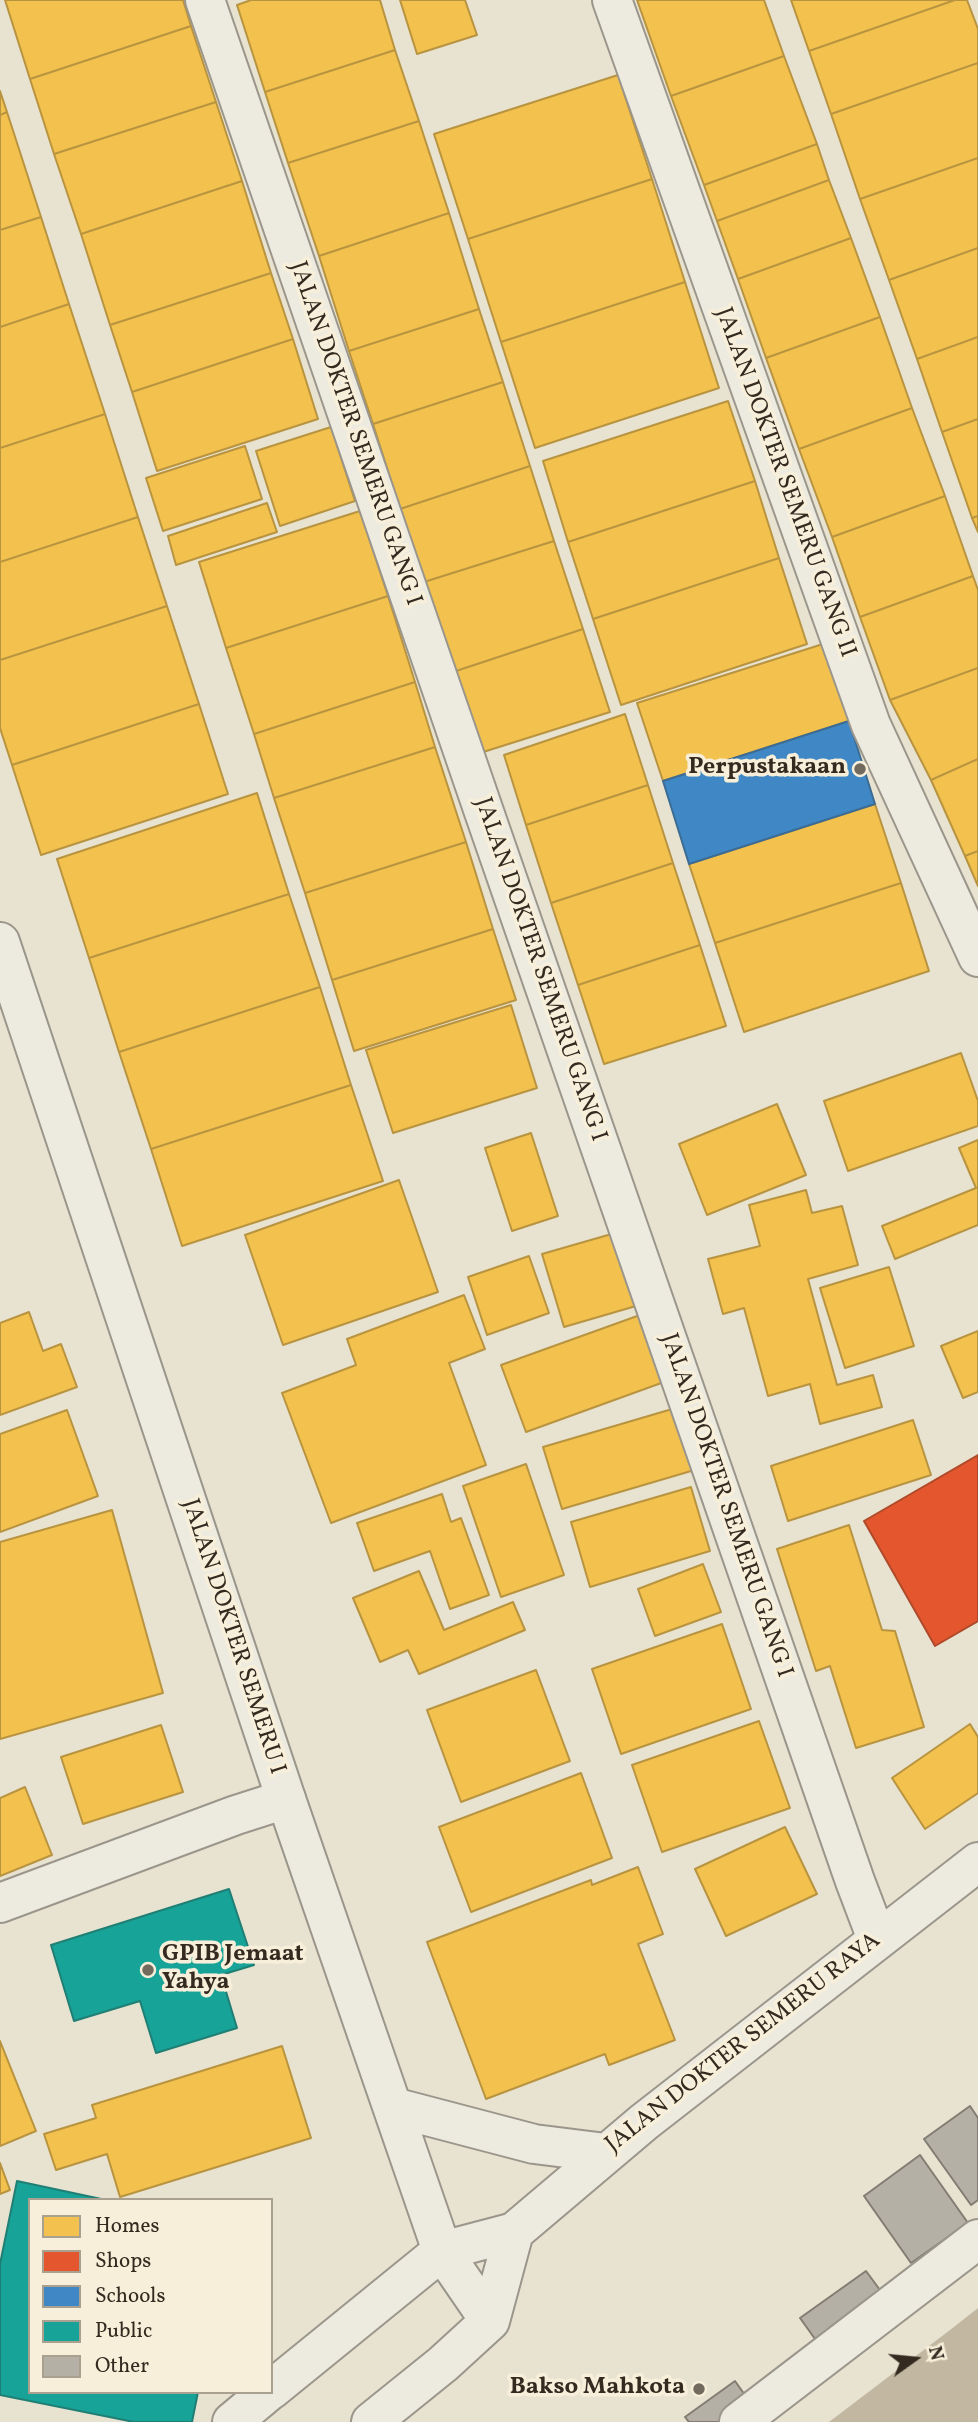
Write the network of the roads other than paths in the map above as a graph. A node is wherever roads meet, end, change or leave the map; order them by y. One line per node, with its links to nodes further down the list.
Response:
1 (205, 0): 8 (street, JALAN DOKTER SEMERU GANG I)
2 (611, 0): 4 (street, JALAN DOKTER SEMERU GANG II)
3 (0, 942): 5 (street, JALAN DOKTER SEMERU I)
4 (978, 957)
5 (286, 1799): 7 (street); 9 (street, JALAN DOKTER SEMERU I)
6 (978, 1862): 8 (street, JALAN DOKTER SEMERU RAYA)
7 (0, 1903)
8 (877, 1939): 10 (street, JALAN DOKTER SEMERU RAYA)
9 (393, 2107): 10 (street); 13 (street, JALAN DOKTER SEMERU I)
10 (606, 2152): 11 (street, JALAN DOKTER SEMERU RAYA)
11 (514, 2232): 13 (street, JALAN DOKTER SEMERU RAYA); 14 (street)
12 (978, 2239): 19 (street)
13 (442, 2251): 14 (street, JALAN DOKTER SEMERU I); 15 (street, JALAN DOKTER SEMERU RAYA)
14 (490, 2321): 18 (street)
15 (273, 2389)
16 (266, 2394): 17 (street, JALAN DOKTER SEMERU RAYA)
17 (232, 2422)
18 (371, 2422)
19 (739, 2422)

